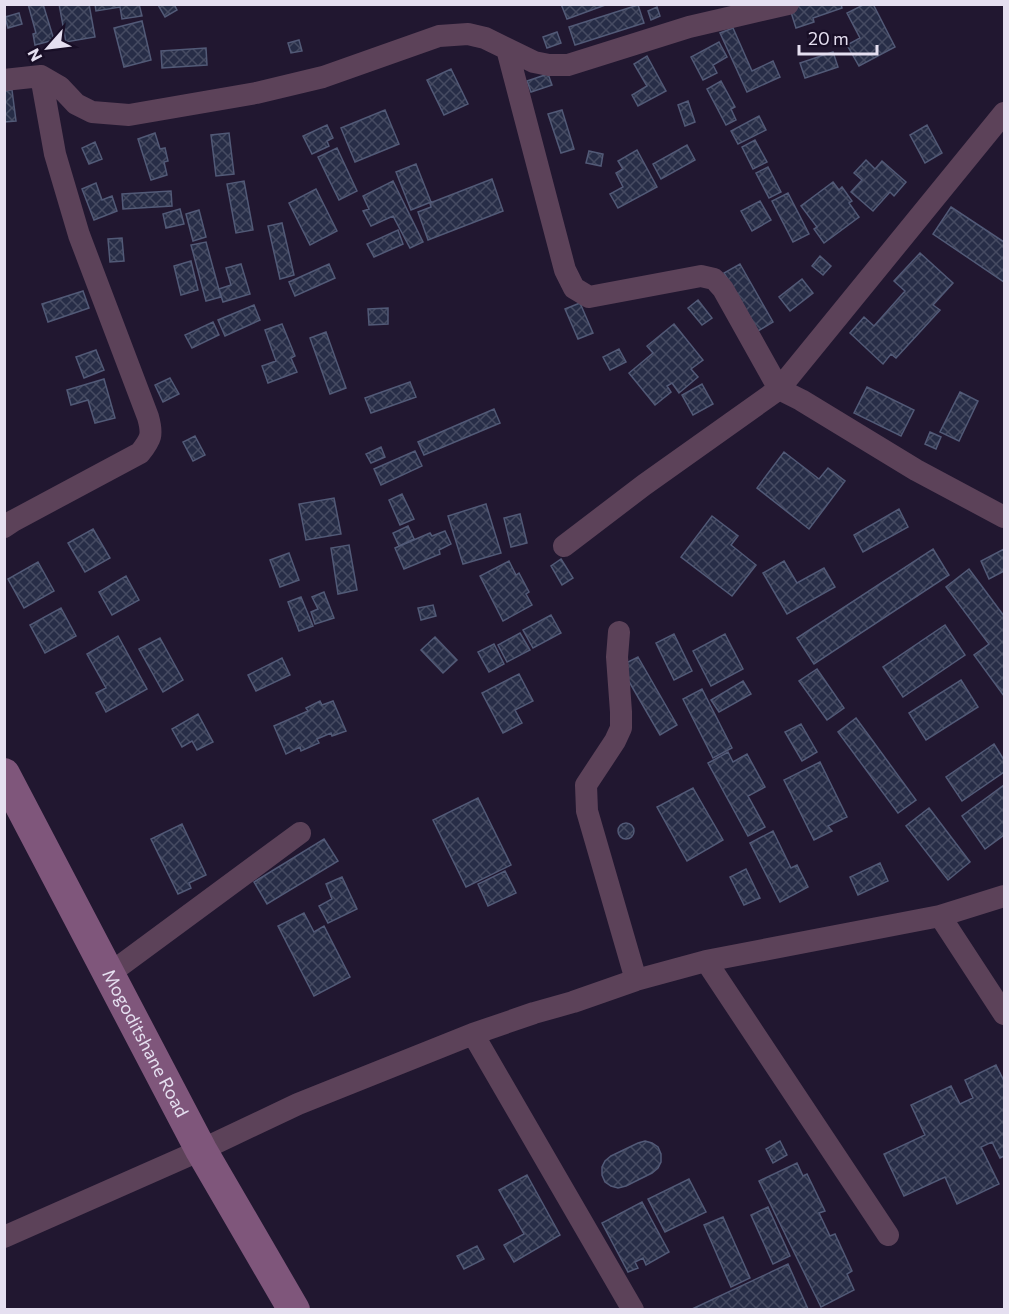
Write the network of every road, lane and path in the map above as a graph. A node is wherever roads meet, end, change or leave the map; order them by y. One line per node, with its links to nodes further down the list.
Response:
1 (788, 4): 2 (street)
2 (507, 49): 3 (street); 6 (street)
3 (41, 76): 4 (street); 8 (street)
4 (4, 80)
5 (1005, 113): 6 (street)
6 (779, 389): 7 (street); 9 (street)
7 (1005, 517)
8 (4, 527)
9 (564, 546)
10 (619, 632): 17 (street)
11 (4, 774): 16 (main road, Mogoditshane Road)
12 (300, 833): 16 (street)
13 (1005, 896): 14 (street)
14 (940, 916): 15 (street); 18 (street)
15 (706, 961): 17 (street); 21 (street)
16 (109, 974): 20 (main road, Mogoditshane Road)
17 (636, 980): 19 (street)
18 (1005, 1014)
19 (473, 1034): 20 (street); 24 (street)
20 (201, 1150): 22 (street); 23 (main road, Mogoditshane Road)
21 (888, 1235)
22 (4, 1237)
23 (294, 1310)
24 (633, 1310)

